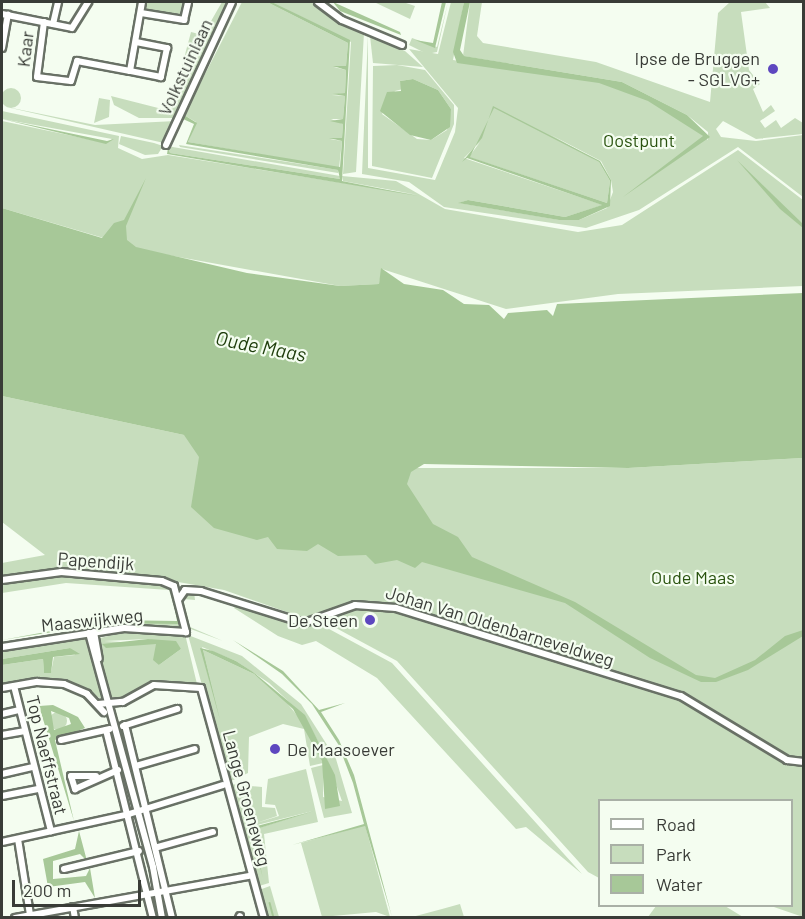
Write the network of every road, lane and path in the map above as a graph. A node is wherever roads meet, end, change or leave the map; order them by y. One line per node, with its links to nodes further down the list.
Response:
1 (58, 2): 10 (street)
2 (88, 2): 10 (street)
3 (142, 2): 7 (street)
4 (188, 2): 7 (street)
5 (232, 2): 15 (street, Volkstuinlaan)
6 (320, 2): 12 (street)
7 (141, 13): 11 (street)
8 (4, 15): 9 (street); 13 (street)
9 (44, 22): 10 (street); 14 (street, Kaar)
10 (53, 24)
11 (136, 42): 14 (street); 14 (street)
12 (402, 45)
13 (2, 48)
14 (130, 71)
15 (166, 145)
16 (2, 580): 17 (street, Papendijk)
17 (178, 600): 18 (street, Maaswijkweg); 35 (street, Johan Van Oldenbarneveldweg)
18 (91, 632): 19 (street, Maaswijkweg); 22 (street)
19 (2, 647)
20 (14, 687): 21 (street); 23 (street); 25 (street, Top Naeffstraat)
21 (2, 688)
22 (108, 701): 23 (street); 29 (street); 65 (street, Lange Groeneweg)
23 (98, 704): 26 (street)
24 (177, 709): 28 (street)
25 (19, 710): 27 (street); 31 (street, Top Naeffstraat)
26 (104, 712)
27 (2, 714)
28 (125, 726): 29 (street); 37 (street)
29 (115, 728): 30 (street); 45 (street)
30 (106, 730): 33 (street); 38 (street)
31 (24, 731): 32 (street); 36 (street, Top Naeffstraat)
32 (2, 735)
33 (61, 740)
34 (195, 749): 37 (street)
35 (804, 762)
36 (33, 766): 39 (street); 42 (street, Top Naeffstraat)
37 (136, 766): 44 (street)
38 (118, 770): 40 (street); 46 (street)
39 (2, 774)
40 (96, 776)
41 (223, 786): 44 (street)
42 (39, 789): 43 (street); 47 (street, Top Naeffstraat)
43 (2, 796)
44 (148, 808): 45 (street); 51 (street)
45 (138, 811): 46 (street); 56 (street)
46 (129, 814): 47 (street); 52 (street)
47 (51, 831): 49 (street)
48 (213, 832): 51 (street)
49 (18, 839): 50 (street); 59 (street)
50 (2, 842)
51 (158, 847): 55 (street)
52 (139, 851): 53 (street); 57 (street)
53 (64, 869)
54 (249, 876): 55 (street)
55 (169, 890): 56 (street); 64 (street)
56 (159, 892): 57 (street); 63 (street)
57 (150, 894): 58 (street); 62 (street)
58 (73, 907): 59 (street); 61 (street)
59 (30, 915): 60 (street)
60 (15, 918)
61 (75, 918)
62 (153, 918)
63 (162, 918)
64 (172, 918)
65 (264, 918)

